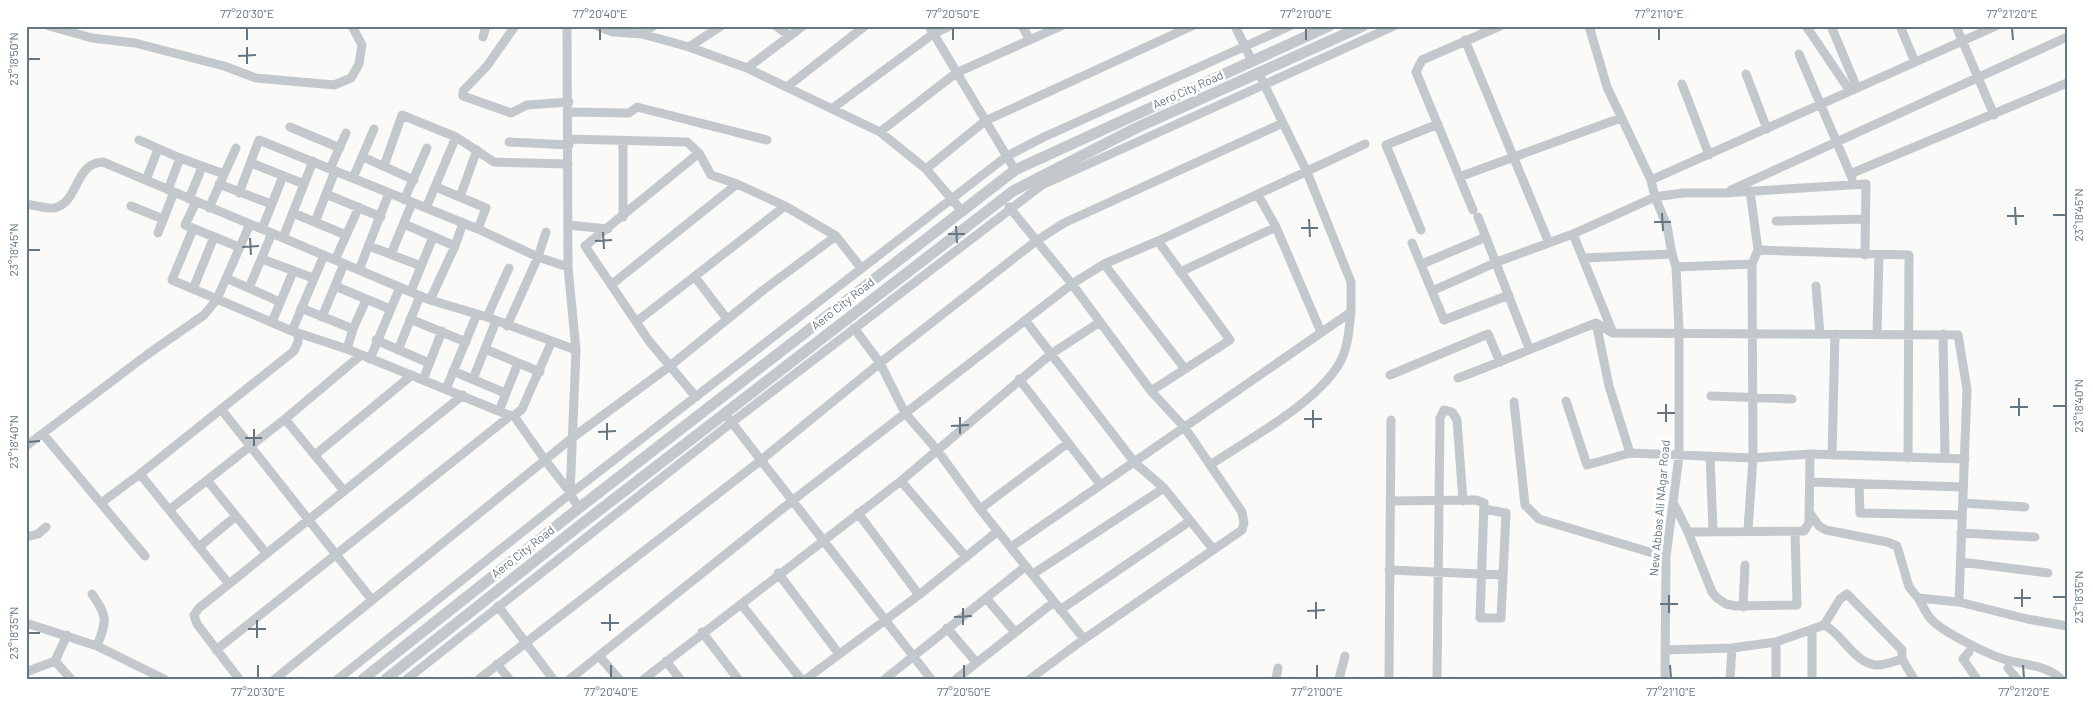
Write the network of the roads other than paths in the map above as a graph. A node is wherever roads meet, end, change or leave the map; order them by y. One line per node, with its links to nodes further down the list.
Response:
1 (50, 26): 2 (street)
2 (352, 26)
3 (486, 26): 32 (street)
4 (515, 26): 51 (street)
5 (567, 26): 51 (street)
6 (597, 26): 28 (street)
7 (653, 26): 30 (street)
8 (721, 26): 38 (street)
9 (776, 26): 31 (street)
10 (803, 26): 31 (street)
11 (865, 26): 49 (street)
12 (950, 26): 29 (street)
13 (1022, 26): 34 (street)
14 (1061, 26): 34 (street)
15 (1192, 26): 57 (street)
16 (1235, 26): 37 (street)
17 (1290, 26): 37 (street)
18 (1329, 26): 40 (street, Aero City Road)
19 (1363, 26): 46 (street, Aero City Road)
20 (1394, 26): 46 (street)
21 (1500, 26): 35 (street)
22 (1589, 26): 56 (street, New Abbas Ali NAgar Road)
23 (1806, 26): 50 (street)
24 (1831, 26): 50 (street)
25 (1900, 26): 41 (street)
26 (1956, 26): 36 (street)
27 (1996, 26): 36 (street)
28 (622, 29): 30 (street)
29 (931, 30): 43 (street); 53 (street)
30 (642, 34): 38 (street)
31 (790, 36): 42 (street)
32 (483, 37)
33 (2067, 38): 45 (street)
34 (1030, 40): 43 (street)
35 (1465, 40): 59 (street); 82 (street)
36 (1963, 41): 41 (street); 45 (street)
37 (1245, 46): 40 (street); 81 (street)
38 (689, 47): 42 (street)
39 (1799, 54): 52 (street)
40 (1252, 61): 91 (street, Aero City Road)
41 (1915, 62): 50 (street)
42 (747, 68): 49 (street)
43 (956, 73): 57 (street); 63 (street)
44 (1746, 74): 62 (street)
45 (1979, 78): 55 (street); 71 (street)
46 (1261, 79): 58 (street); 123 (street); 214 (street, Aero City Road)
47 (2067, 83): 55 (street)
48 (1682, 84): 79 (street)
49 (788, 86): 53 (street)
50 (1854, 89): 52 (street)
51 (569, 102): 54 (street)
52 (1820, 103): 62 (street); 71 (street)
53 (833, 108): 63 (street)
54 (569, 112): 67 (street); 70 (street)
55 (1994, 115): 94 (street)
56 (1621, 118): 82 (street); 100 (street, New Abbas Ali NAgar Road)
57 (985, 121): 81 (street); 89 (street)
58 (1283, 123): 92 (street); 154 (street)
59 (1438, 124): 96 (street); 143 (street)
60 (290, 127): 74 (street)
61 (374, 129): 80 (street)
62 (1767, 129): 79 (street)
63 (880, 132): 89 (street)
64 (346, 133): 74 (street)
65 (456, 137): 77 (street); 87 (street); 105 (street)
66 (139, 140): 76 (street)
67 (767, 140)
68 (623, 141): 70 (street); 78 (street); 129 (street)
69 (510, 142): 70 (street)
70 (568, 142): 86 (street)
71 (1835, 142): 94 (street); 110 (street)
72 (1365, 144): 92 (street)
73 (236, 148): 93 (street)
74 (340, 148): 90 (street)
75 (427, 148): 99 (street)
76 (158, 149): 83 (street); 98 (street)
77 (477, 150): 86 (street); 113 (street)
78 (699, 153): 103 (street); 129 (street)
79 (1710, 155): 100 (street)
80 (363, 156): 87 (street); 97 (street)
81 (1007, 156): 91 (street); 115 (street)
82 (1512, 157): 96 (street); 157 (street)
83 (180, 158): 88 (street); 107 (street)
84 (312, 161): 85 (street); 90 (street); 102 (street)
85 (251, 163): 95 (street); 108 (street)
86 (568, 164): 137 (street)
87 (384, 166): 99 (street)
88 (202, 167): 93 (street); 116 (street)
89 (926, 169): 115 (street)
90 (333, 170): 97 (street); 111 (street)
91 (1015, 170): 126 (street, Aero City Road)
92 (1307, 172): 112 (street); 204 (street)
93 (224, 174): 101 (street)
94 (1850, 174): 104 (street)
95 (283, 176): 102 (street); 119 (street)
96 (1459, 177): 152 (street)
97 (353, 178): 109 (street)
98 (146, 180): 107 (street); 118 (street)
99 (414, 180): 117 (street)
100 (1651, 180): 114 (street, New Abbas Ali NAgar Road)
101 (219, 184): 108 (street); 124 (street)
102 (304, 184): 127 (street)
103 (736, 184): 121 (street); 187 (street)
104 (1855, 186): 106 (street); 131 (street)
105 (436, 187): 113 (street); 125 (street)
106 (1750, 190): 110 (street); 161 (street)
107 (171, 191): 116 (street); 130 (street)
108 (239, 193): 119 (street)
109 (389, 193): 117 (street); 128 (street)
110 (1724, 193): 114 (street)
111 (326, 194): 122 (street); 133 (street)
112 (1258, 195): 138 (street); 155 (street)
113 (460, 197): 141 (street)
114 (1655, 197): 147 (street); 163 (street, New Abbas Ali NAgar Road)
115 (951, 198): 126 (street); 179 (street)
116 (192, 200): 124 (street); 139 (street)
117 (408, 201): 125 (street); 136 (street)
118 (26, 204)
119 (271, 204): 140 (street)
120 (131, 206): 130 (street)
121 (785, 206): 149 (street); 183 (street)
122 (359, 207): 128 (street); 148 (street)
123 (1009, 207): 154 (street); 214 (street)
124 (209, 208): 135 (street)
125 (426, 208): 134 (street)
126 (962, 211): 201 (street, Aero City Road)
127 (293, 213): 133 (street); 153 (street)
128 (382, 217): 159 (street)
129 (623, 217): 142 (street)
130 (163, 219): 145 (street)
131 (1865, 220): 132 (street); 165 (street)
132 (1776, 221)
133 (315, 222): 148 (street)
134 (463, 223): 141 (street); 160 (street)
135 (250, 224): 140 (street); 158 (street)
136 (404, 224): 151 (street); 162 (street)
137 (568, 225): 142 (street); 178 (street)
138 (1276, 227): 182 (street); 220 (street)
139 (193, 229): 150 (street); 192 (street)
140 (262, 229): 146 (street)
141 (478, 229): 167 (street)
142 (608, 230): 187 (street)
143 (1421, 230)
144 (546, 232): 167 (street)
145 (158, 233)
146 (272, 233): 153 (street); 168 (street)
147 (1573, 234): 157 (street); 169 (street)
148 (346, 235): 170 (street)
149 (836, 236): 179 (street); 209 (street)
150 (214, 237): 158 (street); 192 (street)
151 (433, 237): 160 (street); 175 (street)
152 (1486, 237): 171 (street); 173 (street)
153 (283, 238): 164 (street)
154 (1036, 241): 186 (street); 241 (street)
155 (1158, 241): 172 (street); 182 (street)
156 (1412, 243): 173 (street)
157 (1549, 243): 171 (street)
158 (239, 246): 184 (street)
159 (369, 246): 162 (street); 180 (street)
160 (455, 246): 199 (street)
161 (1758, 250): 165 (street); 174 (street)
162 (390, 254): 175 (street)
163 (1672, 254): 169 (street); 176 (street, New Abbas Ali NAgar Road)
164 (324, 255): 170 (street); 185 (street)
165 (1865, 255): 166 (street)
166 (1879, 256): 223 (street); 226 (street)
167 (538, 257): 178 (street); 216 (street)
168 (262, 258): 181 (street); 191 (street)
169 (1584, 258): 222 (street)
170 (340, 262): 180 (street); 188 (street)
171 (1497, 262): 194 (street); 195 (street)
172 (1104, 264): 186 (street); 244 (street)
173 (1422, 264): 194 (street)
174 (1752, 264): 176 (street); 228 (street)
175 (421, 266): 193 (street)
176 (1676, 267): 221 (street, New Abbas Ali NAgar Road)
177 (509, 268): 208 (street)
178 (568, 268): 236 (street)
179 (861, 268): 258 (street)
180 (359, 270): 190 (street)
181 (293, 272): 185 (street); 200 (street)
182 (1180, 272): 244 (street)
183 (695, 276): 209 (street); 212 (street)
184 (226, 278): 191 (street); 197 (street)
185 (313, 278): 202 (street)
186 (1072, 284): 210 (street); 213 (street)
187 (611, 285): 212 (street)
188 (335, 286): 198 (street); 206 (street)
189 (1816, 286): 224 (street)
190 (400, 287): 193 (street); 203 (street)
191 (250, 288): 200 (street)
192 (192, 289): 197 (street)
193 (411, 291): 196 (street)
194 (1432, 291): 195 (street)
195 (1509, 294): 232 (street)
196 (420, 296): 199 (street); 207 (street)
197 (217, 299): 211 (street); 272 (street)
198 (366, 300): 203 (street); 217 (street)
199 (430, 300): 205 (street)
200 (280, 302): 211 (street)
201 (840, 306): 214 (street); 310 (street, Aero City Road)
202 (301, 308): 206 (street); 219 (street)
203 (390, 309): 229 (street)
204 (1351, 312): 220 (street); 291 (street)
205 (477, 314): 208 (street); 231 (street)
206 (322, 317): 217 (street)
207 (410, 319): 218 (street); 235 (street)
208 (491, 319): 216 (street); 234 (street)
209 (727, 320): 243 (street)
210 (1025, 320): 237 (street); 266 (street)
211 (272, 322): 219 (street)
212 (636, 322): 243 (street)
213 (1100, 322): 237 (street); 254 (street)
214 (851, 323): 241 (street); 265 (street, Aero City Road); 270 (street)
215 (1596, 323): 222 (street); 232 (street); 278 (street)
216 (507, 326): 230 (street)
217 (353, 330): 233 (street)
218 (442, 331): 231 (street); 240 (street)
219 (295, 332): 233 (street); 263 (street)
220 (1322, 332): 271 (street)
221 (1679, 332): 222 (street); 228 (street); 282 (street, New Abbas Ali NAgar Road)
222 (1613, 333)
223 (1877, 333): 225 (street); 226 (street)
224 (1820, 334): 225 (street); 228 (street)
225 (1835, 334): 281 (street)
226 (1909, 334): 227 (street); 285 (street)
227 (1944, 334): 286 (street); 287 (street)
228 (1753, 335): 259 (street)
229 (376, 340): 235 (street); 238 (street)
230 (552, 341): 236 (street); 246 (street)
231 (466, 342): 245 (street)
232 (1529, 348): 239 (street)
233 (347, 349): 238 (street)
234 (485, 349): 242 (street); 250 (street)
235 (398, 350): 240 (street)
236 (576, 350): 273 (street)
237 (1051, 354): 251 (street); 290 (street)
238 (366, 357): 248 (street); 268 (street)
239 (1500, 362): 247 (street); 249 (street)
240 (429, 363): 252 (street)
241 (880, 363): 266 (street); 289 (street)
242 (518, 364): 246 (street); 255 (street)
243 (670, 366): 258 (street); 273 (street)
244 (1185, 369): 254 (street)
245 (453, 371): 250 (street); 253 (street)
246 (540, 372): 267 (street)
247 (1390, 374)
248 (412, 375): 252 (street); 280 (street)
249 (1458, 378)
250 (472, 379): 255 (street)
251 (1020, 379): 274 (street); 277 (street)
252 (423, 380): 253 (street)
253 (446, 389): 256 (street)
254 (1151, 391): 271 (street)
255 (506, 393): 264 (street)
256 (463, 395): 264 (street); 300 (street)
257 (1711, 396): 259 (street)
258 (696, 397): 301 (street)
259 (1753, 397): 260 (street); 284 (street)
260 (1792, 399)
261 (1566, 400): 278 (street)
262 (1514, 402): 336 (street)
263 (222, 409): 276 (street); 292 (street)
264 (499, 411): 267 (street)
265 (725, 412): 270 (street); 395 (street, Aero City Road)
266 (905, 413): 277 (street); 302 (street)
267 (512, 416): 288 (street); 335 (street)
268 (285, 419): 276 (street); 280 (street)
269 (1391, 420): 303 (street)
270 (731, 423): 289 (street); 356 (street)
271 (1185, 428): 290 (street); 291 (street)
272 (43, 434): 275 (street); 306 (street)
273 (572, 438): 288 (street); 301 (street)
274 (1068, 443): 296 (street); 312 (street)
275 (26, 446)
276 (250, 447): 293 (street); 318 (street)
277 (937, 450): 294 (street); 312 (street)
278 (1630, 453): 282 (street)
279 (1810, 454): 281 (street); 284 (street); 295 (street)
280 (315, 455): 300 (street)
281 (1832, 455): 285 (street)
282 (1679, 456): 283 (street); 308 (street, New Abbas Ali NAgar Road)
283 (1710, 456): 284 (street); 321 (street)
284 (1753, 458): 322 (street)
285 (1908, 458): 286 (street)
286 (1945, 458): 287 (street)
287 (1965, 459): 298 (street)
288 (545, 460): 301 (street); 353 (street)
289 (760, 461): 302 (street); 369 (street)
290 (1135, 462): 296 (street); 299 (street)
291 (1210, 465): 332 (street)
292 (140, 474): 306 (street); 311 (street)
293 (207, 480): 311 (street); 317 (street)
294 (901, 481): 315 (street); 337 (street)
295 (1810, 482): 297 (street); 314 (street)
296 (1100, 484): 331 (street)
297 (1859, 484): 298 (street); 316 (street)
298 (1964, 487): 307 (street)
299 (1164, 488): 319 (street); 345 (street)
300 (344, 491): 318 (street)
301 (570, 492): 310 (street); 393 (street)
302 (792, 501): 329 (street); 379 (street)
303 (1390, 501): 304 (street); 341 (street)
304 (1439, 501): 305 (street); 305 (street); 342 (street)
305 (1463, 501): 313 (street)
306 (100, 503): 334 (street)
307 (1963, 503): 309 (street); 316 (street)
308 (1674, 504): 324 (street); 336 (street, New Abbas Ali NAgar Road)
309 (2025, 507)
310 (579, 508): 394 (street, Aero City Road)
311 (170, 510): 330 (street)
312 (980, 510): 323 (street)
313 (1484, 510): 346 (street); 347 (street)
314 (1810, 513): 325 (street); 352 (street)
315 (858, 514): 329 (street); 350 (street)
316 (1962, 515): 326 (street)
317 (236, 516): 330 (street); 333 (street)
318 (307, 520): 333 (street); 335 (street)
319 (1190, 521): 332 (street); 357 (street)
320 (46, 527): 327 (street)
321 (1713, 530): 322 (street); 324 (street)
322 (1748, 530): 325 (street)
323 (998, 531): 331 (street); 337 (street)
324 (1688, 532): 358 (street)
325 (1795, 532): 358 (street)
326 (1962, 533): 328 (street); 338 (street)
327 (26, 537)
328 (2035, 537)
329 (823, 540): 343 (street); 359 (street)
330 (199, 547): 348 (street)
331 (1011, 547): 340 (street)
332 (1213, 549): 368 (street)
333 (266, 553): 348 (street)
334 (145, 556)
335 (336, 556): 353 (street); 373 (street)
336 (1666, 557): 374 (street, New Abbas Ali NAgar Road)
337 (966, 558): 350 (street)
338 (1961, 562): 344 (street); 354 (street)
339 (1745, 565): 358 (street)
340 (1026, 566): 345 (street); 351 (street)
341 (1389, 570): 342 (street); 412 (street)
342 (1438, 570): 346 (street); 413 (street)
343 (778, 573): 355 (street); 376 (street)
344 (2048, 573)
345 (1032, 574): 357 (street)
346 (1482, 574): 347 (street); 347 (street)
347 (1503, 575)
348 (229, 584): 373 (street)
349 (92, 594): 371 (street)
350 (919, 595): 359 (street)
351 (986, 598): 363 (street); 366 (street)
352 (1918, 598): 354 (street); 421 (street)
353 (372, 600): 392 (street)
354 (1960, 602): 362 (street)
355 (741, 604): 365 (street); 404 (street)
356 (498, 606): 369 (street); 396 (street)
357 (1057, 606): 366 (street); 368 (street)
358 (1743, 606)
359 (885, 620): 376 (street); 377 (street)
360 (26, 623): 367 (street)
361 (1824, 625): 364 (street); 380 (street); 380 (street)
362 (2067, 626)
363 (947, 628): 377 (street); 383 (street)
364 (1812, 629): 370 (street); 417 (street)
365 (702, 632): 382 (street); 403 (street)
366 (1015, 632): 383 (street)
367 (67, 634): 371 (street); 381 (street)
368 (1084, 638): 409 (street)
369 (526, 642): 384 (street); 388 (street)
370 (1776, 642): 372 (street); 416 (street)
371 (97, 646): 390 (street)
372 (1732, 648): 374 (street); 415 (street)
373 (216, 650): 391 (street)
374 (1665, 650): 414 (street, New Abbas Ali NAgar Road)
375 (1969, 652): 419 (street)
376 (839, 654): 405 (street)
377 (914, 656): 406 (street); 407 (street)
378 (1345, 656): 411 (street)
379 (600, 657): 399 (street); 400 (street)
380 (1902, 659): 418 (street)
381 (55, 661): 387 (street); 389 (street)
382 (666, 661): 401 (street); 402 (street)
383 (976, 662): 408 (street)
384 (497, 664): 397 (street); 398 (street)
385 (1278, 668): 410 (street)
386 (2008, 668): 420 (street)
387 (26, 672)
388 (552, 678)
389 (71, 679)
390 (164, 679)
391 (239, 679)
392 (276, 679)
393 (338, 679)
394 (363, 679)
395 (386, 679)
396 (407, 679)
397 (479, 679)
398 (509, 679)
399 (570, 679)
400 (619, 679)
401 (644, 679)
402 (680, 679)
403 (738, 679)
404 (800, 679)
405 (806, 679)
406 (885, 679)
407 (931, 679)
408 (956, 679)
409 (1030, 679)
410 (1276, 679)
411 (1339, 679)
412 (1389, 679)
413 (1437, 679)
414 (1665, 679)
415 (1730, 679)
416 (1776, 679)
417 (1812, 679)
418 (1914, 679)
419 (1977, 679)
420 (2017, 679)
421 (2061, 679)

